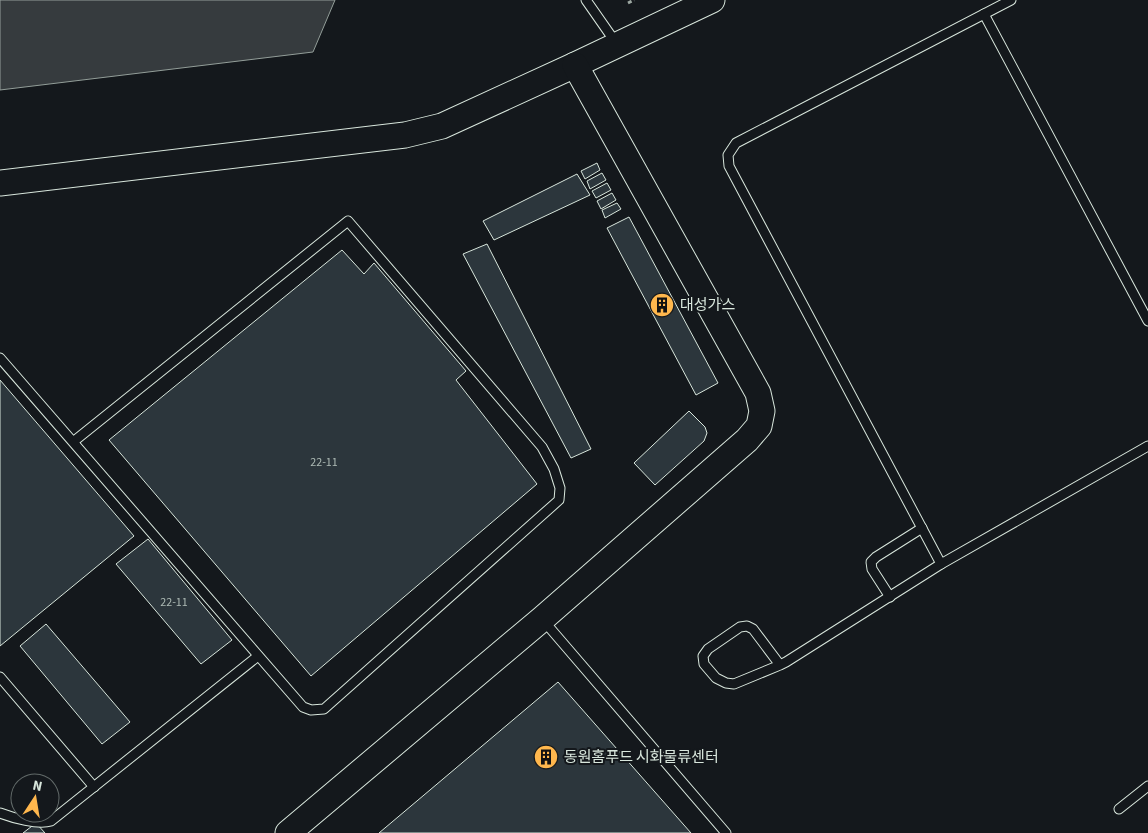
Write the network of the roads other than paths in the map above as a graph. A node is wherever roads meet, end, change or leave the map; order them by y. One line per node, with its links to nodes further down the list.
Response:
1 (586, 0): 5 (lane)
2 (712, 0): 5 (street)
3 (1011, 0): 4 (lane)
4 (984, 14): 8 (lane); 12 (lane)
5 (617, 45): 6 (street)
6 (575, 65): 7 (street); 15 (street)
7 (0, 183)
8 (1148, 321)
9 (0, 358): 10 (lane)
10 (73, 442): 16 (lane); 16 (lane)
11 (1148, 446): 13 (lane)
12 (922, 528): 13 (lane); 14 (lane)
13 (942, 564): 14 (lane)
14 (890, 597): 17 (lane)
15 (542, 620): 23 (street); 24 (lane)
16 (258, 656): 20 (lane)
17 (780, 664): 17 (lane)
18 (0, 677): 20 (lane)
19 (1148, 786): 21 (lane)
20 (94, 787): 22 (lane)
21 (1120, 810)
22 (0, 813)
23 (288, 833)
24 (726, 833)

